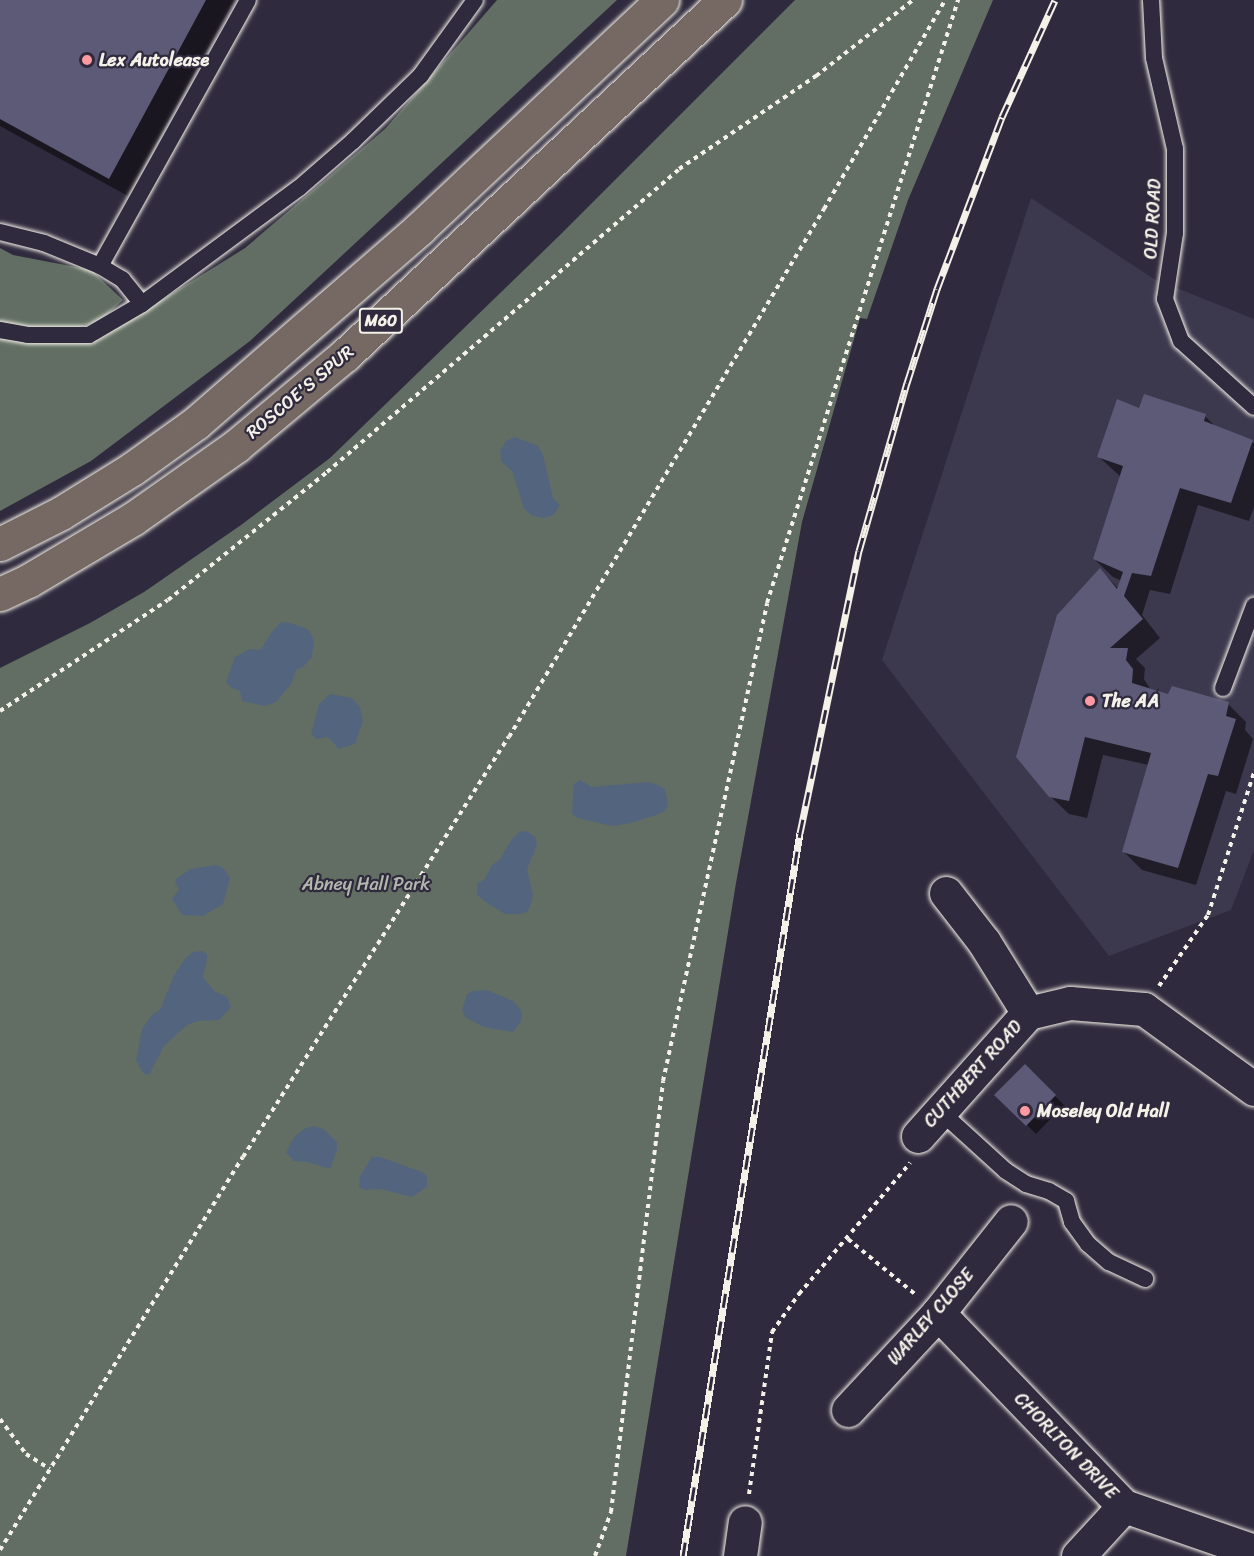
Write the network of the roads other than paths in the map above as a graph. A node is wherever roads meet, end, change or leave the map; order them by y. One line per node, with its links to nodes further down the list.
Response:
1 (248, 0): 7 (lane)
2 (475, 0): 8 (lane)
3 (662, 0): 11 (highway, M60)
4 (725, 0): 12 (highway, ROSCOE'S SPUR / M60)
5 (1151, 0): 10 (lane, OLD ROAD)
6 (0, 232): 7 (lane)
7 (100, 266): 8 (lane)
8 (142, 304): 9 (lane)
9 (0, 330)
10 (1254, 408)
11 (0, 544)
12 (0, 594)
13 (1254, 606): 14 (lane)
14 (1223, 688)
15 (946, 893): 16 (street, CUTHBERT ROAD)
16 (1028, 1013): 17 (street, CUTHBERT ROAD); 18 (street, CUTHBERT ROAD)
17 (1254, 1089)
18 (940, 1111): 19 (street, CUTHBERT ROAD); 21 (lane)
19 (918, 1136)
20 (1011, 1221): 22 (street, WARLEY CLOSE)
21 (1144, 1279)
22 (938, 1312): 23 (street, WARLEY CLOSE); 24 (street, CHORLTON DRIVE)
23 (848, 1410)
24 (1124, 1506): 26 (street, CHORLTON DRIVE); 28 (street)
25 (745, 1522): 27 (street)
26 (1254, 1551)
27 (740, 1556)
28 (1078, 1556)

